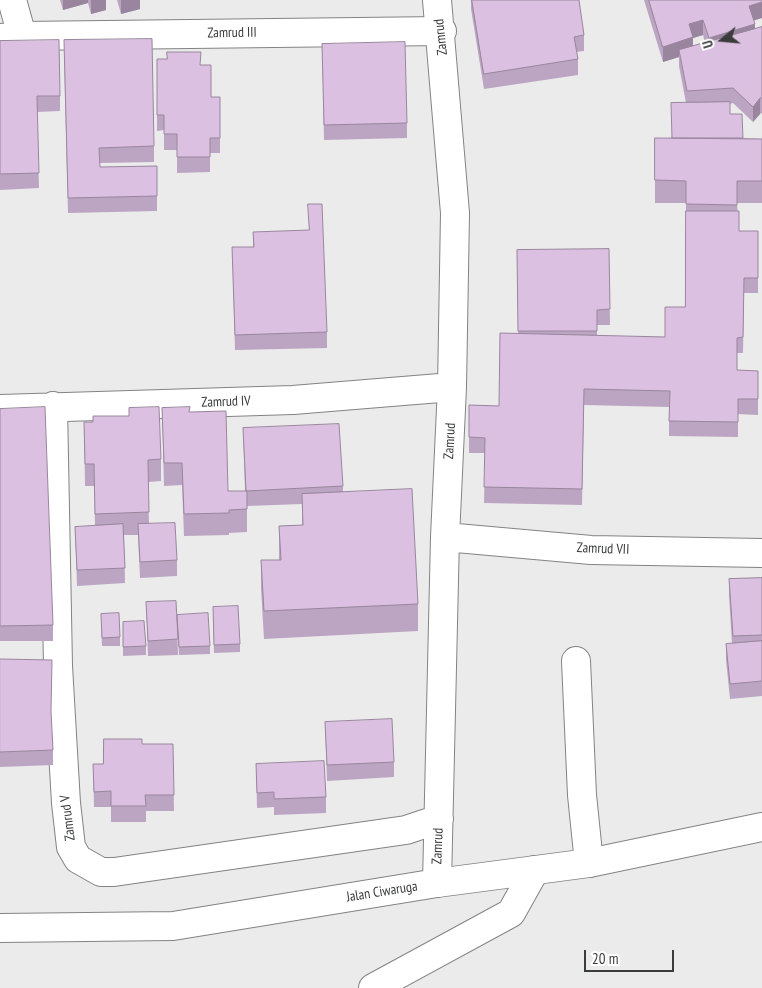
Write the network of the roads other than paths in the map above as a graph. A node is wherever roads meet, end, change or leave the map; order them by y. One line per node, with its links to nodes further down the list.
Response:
1 (12, 0): 4 (street)
2 (437, 0): 3 (street, Zamrud)
3 (442, 31): 4 (street, Zamrud III); 5 (street, Zamrud)
4 (11, 37)
5 (452, 387): 6 (street, Zamrud IV); 8 (street, Zamrud)
6 (53, 406): 7 (street, Zamrud IV); 12 (street, Zamrud V)
7 (0, 409)
8 (445, 537): 9 (street, Zamrud VII); 13 (street, Zamrud)
9 (762, 553)
10 (576, 661): 15 (street)
11 (29, 665): 12 (street)
12 (58, 666): 13 (street, Zamrud V)
13 (439, 819): 17 (street, Zamrud)
14 (762, 827): 15 (street, Jalan Ciwaruga)
15 (589, 863): 16 (street, Jalan Ciwaruga)
16 (535, 870): 17 (street, Jalan Ciwaruga); 19 (street)
17 (437, 883): 18 (street, Jalan Ciwaruga)
18 (0, 928)
19 (373, 988)

